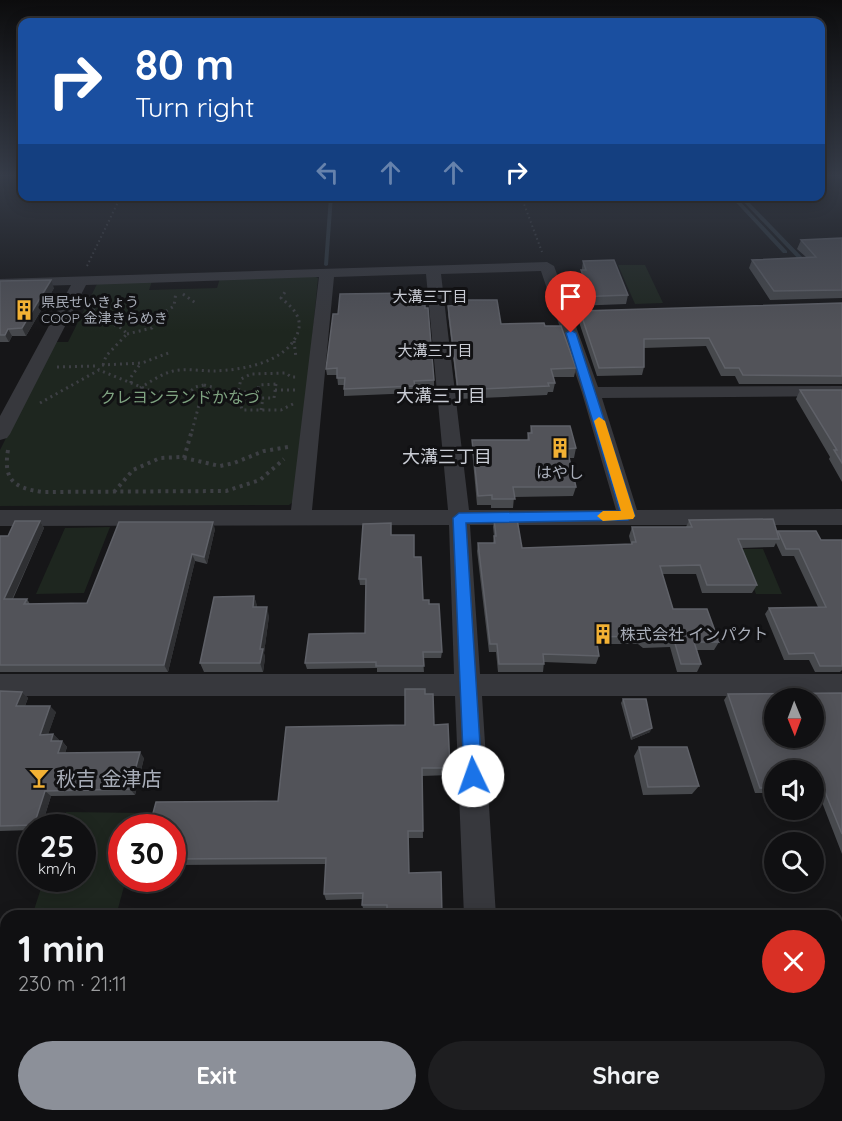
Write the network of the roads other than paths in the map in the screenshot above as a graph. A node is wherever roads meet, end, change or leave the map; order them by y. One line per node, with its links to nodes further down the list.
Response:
1 (433, 269): 2 (street); 6 (street); 12 (street)
2 (327, 273): 3 (street); 11 (street)
3 (81, 280): 4 (street); 7 (street)
4 (0, 283)
5 (842, 391): 6 (street)
6 (591, 393): 8 (street)
7 (6, 439)
8 (628, 516): 9 (street); 12 (street)
9 (842, 517)
10 (0, 518): 11 (street)
11 (301, 518): 12 (street)
12 (459, 518): 13 (street)
13 (469, 683): 14 (street); 15 (street); 16 (street)
14 (0, 685)
15 (842, 685)
16 (480, 910)

